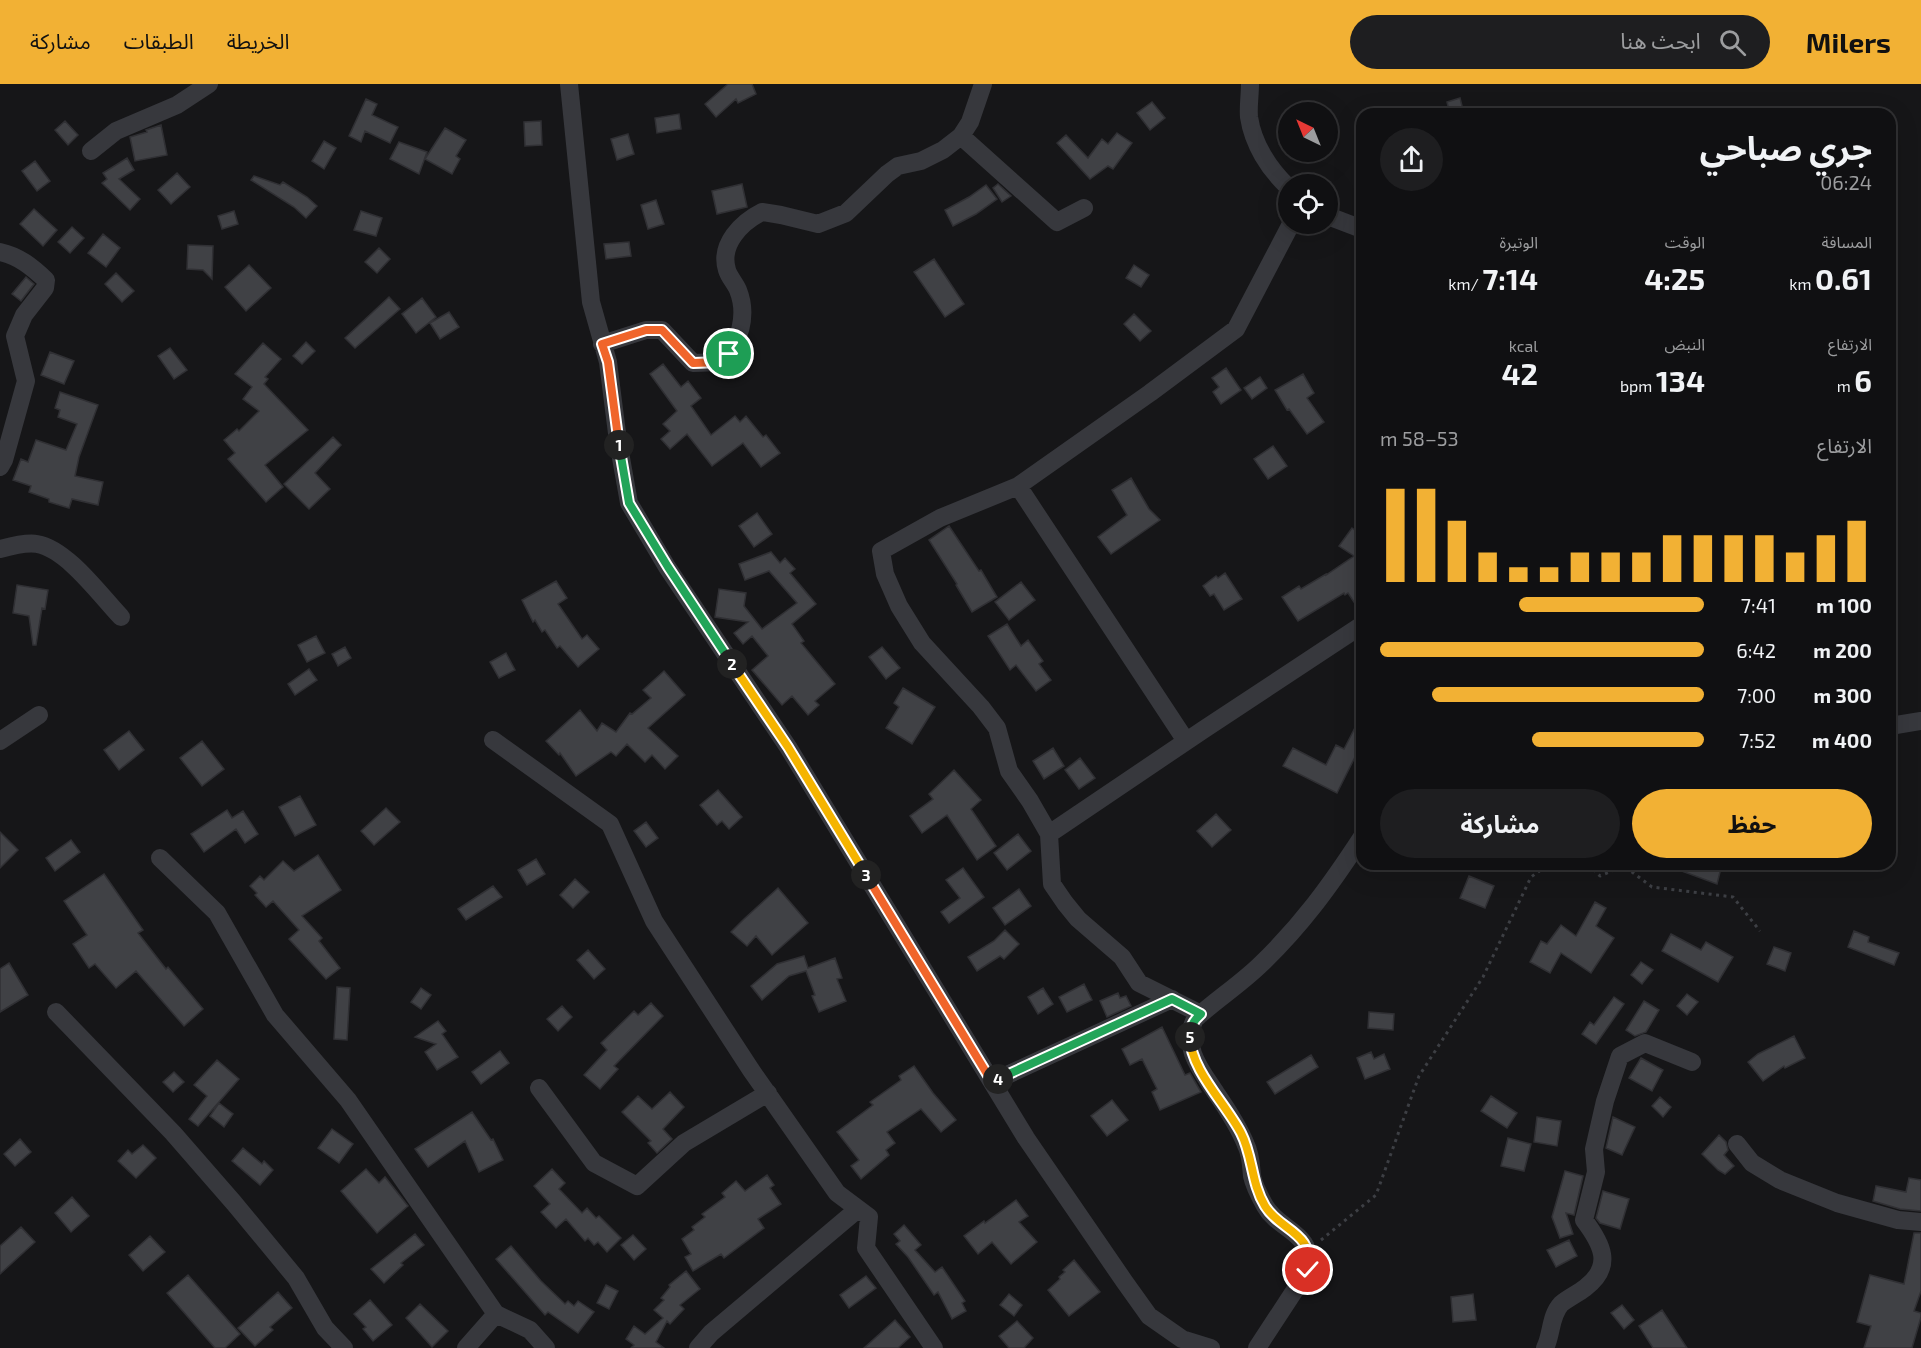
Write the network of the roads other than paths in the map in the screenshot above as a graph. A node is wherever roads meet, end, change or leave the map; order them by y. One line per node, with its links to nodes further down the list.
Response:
1 (209, 84): 6 (street)
2 (569, 84): 13 (street)
3 (983, 84): 5 (street)
4 (1250, 84): 7 (street)
5 (960, 136): 8 (street); 13 (street)
6 (91, 151)
7 (1278, 175)
8 (1084, 208)
9 (1338, 220): 10 (street)
10 (1356, 227)
11 (1286, 234): 15 (street)
12 (0, 252): 14 (street)
13 (602, 344): 32 (street)
14 (0, 467)
15 (1018, 486): 24 (street); 25 (street)
16 (0, 549): 17 (street)
17 (121, 617)
18 (1356, 629): 24 (street)
19 (39, 715): 23 (street)
20 (1921, 721): 21 (street)
21 (1896, 725)
22 (494, 740): 34 (street)
23 (0, 741)
24 (1186, 741): 25 (street)
25 (1049, 834): 28 (street)
26 (1356, 846): 30 (street)
27 (160, 858): 38 (street)
28 (1172, 999): 30 (street); 32 (street)
29 (56, 1012): 39 (street)
30 (1201, 1014): 45 (street)
31 (1692, 1062): 46 (street)
32 (992, 1082): 44 (street)
33 (539, 1088): 34 (street)
34 (768, 1094): 36 (street)
35 (1737, 1144): 37 (street)
36 (858, 1209): 42 (street); 43 (street)
37 (1921, 1222)
38 (496, 1314): 40 (street); 41 (street)
39 (344, 1348)
40 (466, 1348)
41 (546, 1348)
42 (698, 1348)
43 (934, 1348)
44 (1211, 1348)
45 (1257, 1348)
46 (1545, 1348)

